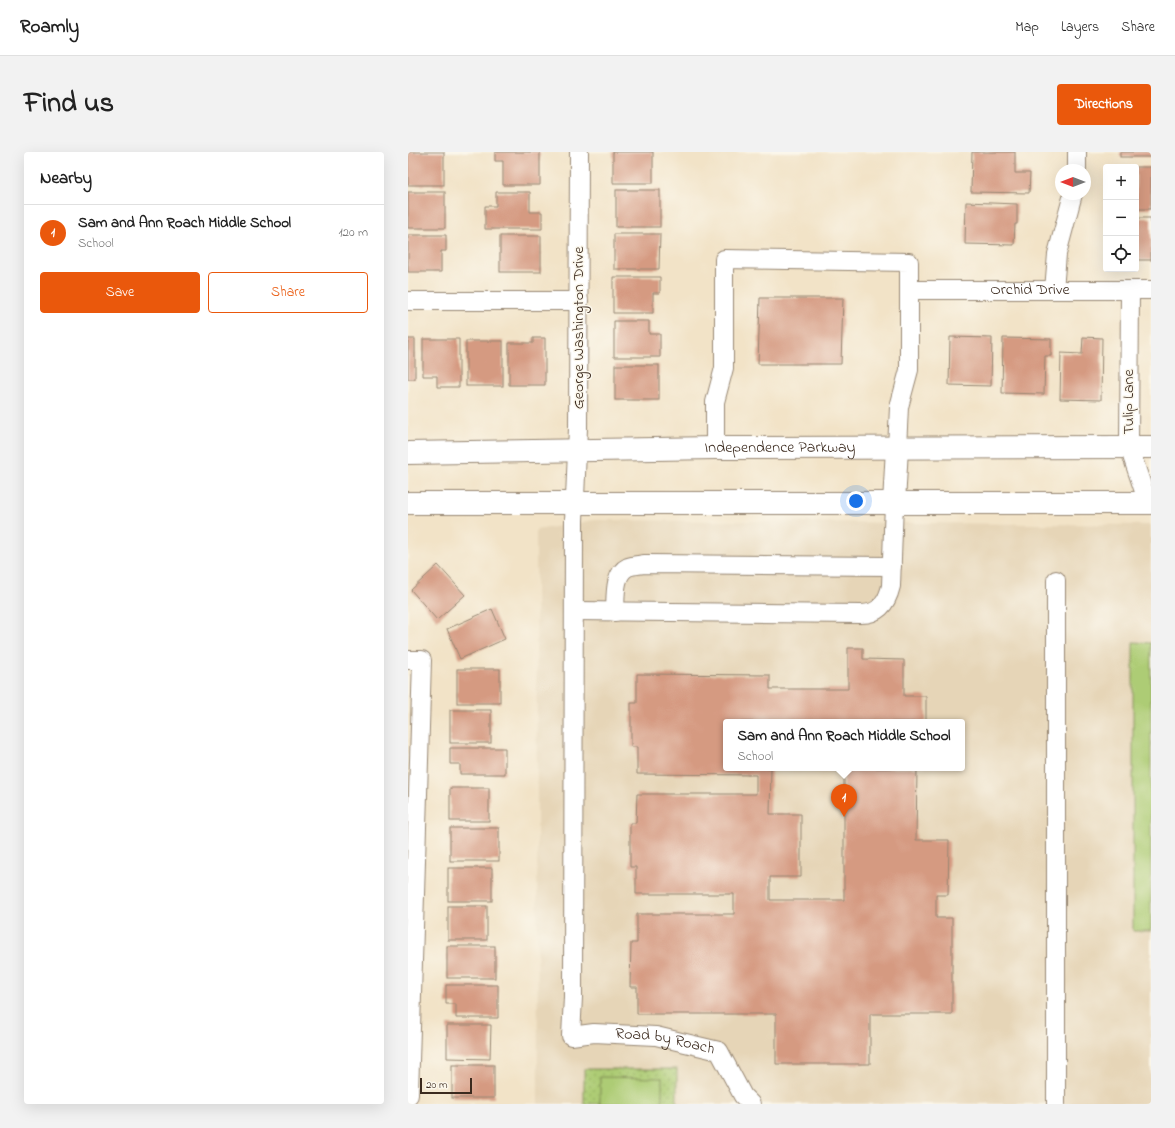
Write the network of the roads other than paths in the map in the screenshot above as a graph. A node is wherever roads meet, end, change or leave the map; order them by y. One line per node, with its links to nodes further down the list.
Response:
1 (579, 152): 10 (street, George Washington Drive)
2 (1077, 152): 3 (street)
3 (1077, 164)
4 (1071, 200): 6 (street)
5 (909, 290): 6 (street, Orchid Drive); 13 (street); 14 (street)
6 (1054, 290): 7 (street, Orchid Drive)
7 (1130, 290): 8 (street, Orchid Drive); 11 (street, Tulip Lane)
8 (1151, 290)
9 (408, 301): 10 (street)
10 (578, 301): 15 (street, George Washington Drive)
11 (1129, 447): 12 (main road, Independence Parkway); 14 (main road, Independence Parkway); 17 (street, Tulip Lane)
12 (1151, 447)
13 (715, 448): 14 (main road, Independence Parkway); 15 (main road, Independence Parkway)
14 (897, 448): 19 (main road)
15 (578, 450): 16 (main road, Independence Parkway); 20 (street, George Washington Drive)
16 (408, 453)
17 (1150, 500): 19 (main road)
18 (408, 503): 20 (main road)
19 (894, 503): 20 (main road); 21 (street)
20 (575, 504): 23 (street, George Washington Drive)
21 (892, 566): 24 (street); 24 (street)
22 (1056, 580): 30 (street)
23 (574, 611): 24 (street); 27 (street, George Washington Drive)
24 (615, 612)
25 (415, 660): 26 (street)
26 (412, 873): 28 (street)
27 (571, 1036): 29 (street, Road by Roach)
28 (409, 1095)
29 (751, 1104)
30 (1056, 1104)

